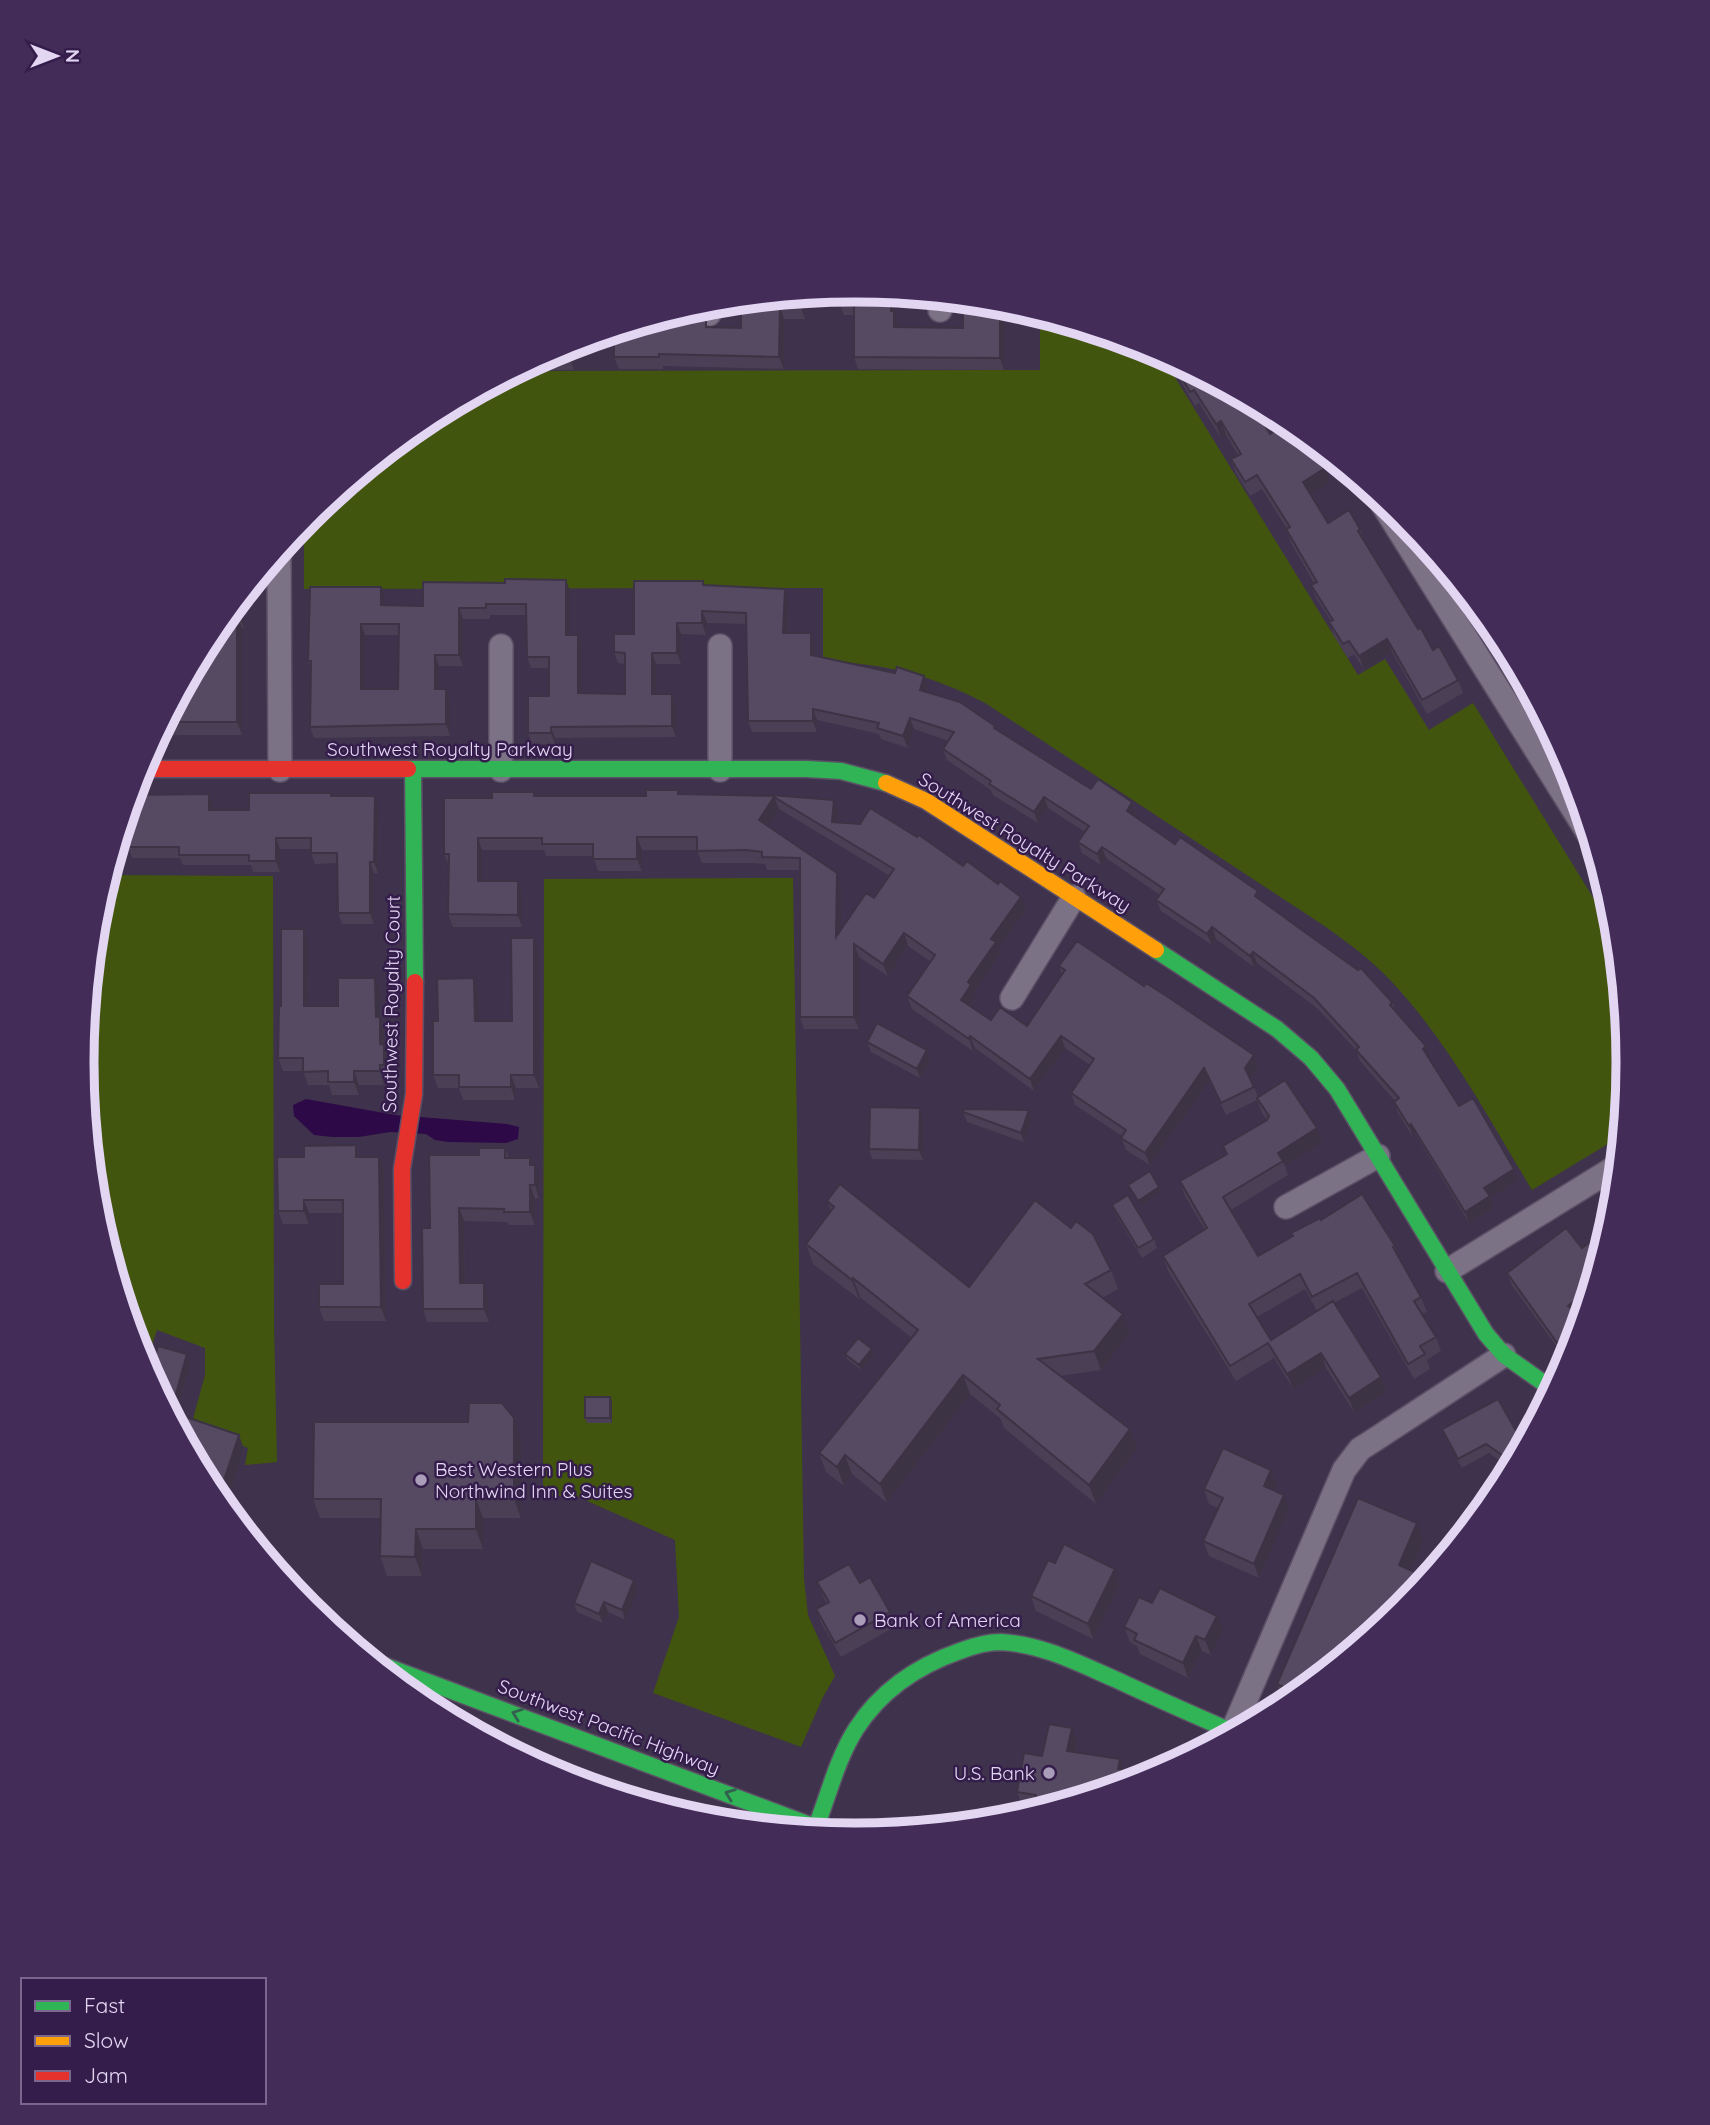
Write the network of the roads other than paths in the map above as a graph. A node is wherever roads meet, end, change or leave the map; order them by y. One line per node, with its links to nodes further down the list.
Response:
1 (1417, 551): 6 (street)
2 (279, 566): 9 (street)
3 (501, 646): 10 (street)
4 (720, 646): 11 (street)
5 (1532, 716): 6 (street)
6 (1520, 724): 12 (street)
7 (153, 769): 9 (main road, Southwest Royalty Parkway)
8 (413, 769): 9 (main road, Southwest Royalty Parkway); 10 (main road, Southwest Royalty Parkway); 19 (main road, Southwest Royalty Court)
9 (279, 770)
10 (502, 770): 11 (main road, Southwest Royalty Parkway)
11 (720, 770): 13 (main road, Southwest Royalty Parkway)
12 (1570, 804)
13 (1074, 897): 14 (street); 15 (main road, Southwest Royalty Parkway)
14 (1012, 998)
15 (1378, 1156): 17 (street); 18 (main road, Southwest Royalty Parkway)
16 (1607, 1173): 18 (street)
17 (1286, 1207)
18 (1447, 1271): 20 (main road, Southwest Royalty Parkway)
19 (403, 1281)
20 (1504, 1355): 21 (main road, Southwest Royalty Parkway); 23 (street)
21 (1544, 1384)
22 (399, 1671): 25 (main road, Southwest Pacific Highway, one-way to 22)
23 (1239, 1719)
24 (1223, 1728): 26 (main road)
25 (798, 1820)
26 (827, 1822)

